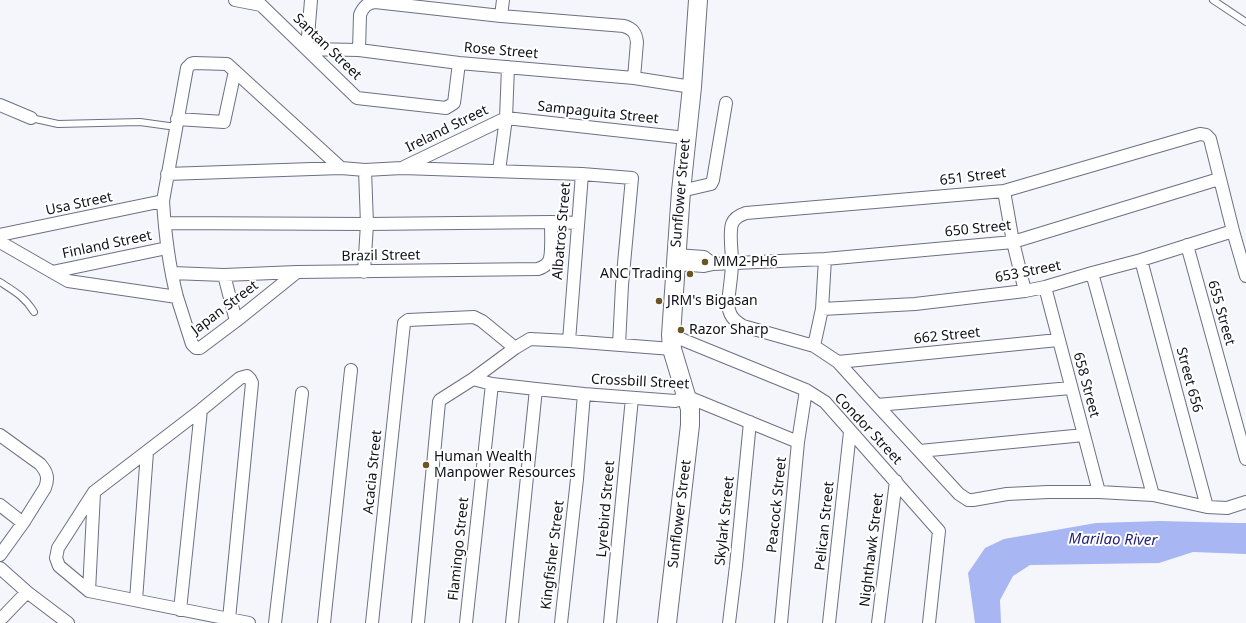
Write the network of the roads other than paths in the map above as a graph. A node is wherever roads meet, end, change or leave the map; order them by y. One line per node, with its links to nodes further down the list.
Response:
1 (235, 0): 6 (street)
2 (312, 0): 9 (street)
3 (503, 0): 7 (street)
4 (698, 0): 15 (main road, Sunflower Street)
5 (1212, 0): 8 (lane)
6 (262, 3): 9 (street, Santan Street)
7 (501, 16): 10 (street); 14 (street)
8 (1246, 22)
9 (307, 49): 10 (street, Rose Street); 11 (street, Santan Street)
10 (359, 50): 11 (street, Rose Street)
11 (459, 63): 12 (street, Rose Street)
12 (508, 67): 14 (street, Rose Street); 19 (street)
13 (235, 71): 20 (street); 20 (street, Japan Street); 22 (street)
14 (634, 78): 15 (street, Rose Street)
15 (692, 87): 21 (main road, Sunflower Street)
16 (726, 103): 30 (street)
17 (0, 105): 18 (street)
18 (31, 118): 20 (lane)
19 (506, 118): 21 (street, Sampaguita Street); 23 (street, Ireland Street); 25 (street)
20 (177, 123): 26 (street, Japan Street)
21 (686, 138): 30 (main road, Sunflower Street)
22 (341, 168): 24 (street); 26 (street)
23 (402, 168): 24 (street); 25 (street)
24 (365, 170): 35 (street)
25 (499, 171): 27 (street)
26 (167, 174): 31 (street, Japan Street)
27 (582, 174): 34 (street, Albatros Street); 63 (street, Albatros Street)
28 (1219, 179): 29 (street, 651 Street); 36 (street); 39 (street, 650 Street)
29 (1004, 190): 39 (street); 45 (street, 651 Street)
30 (681, 191): 42 (main road, Sunflower Street)
31 (163, 202): 33 (street, Japan Street); 37 (street, Usa Street)
32 (551, 222): 34 (street); 35 (street); 48 (street, Brazil Street)
33 (165, 223): 35 (street); 41 (street, Japan Street)
34 (578, 223): 60 (street, Albatros Street)
35 (367, 224): 48 (street)
36 (1233, 231): 40 (street, 653 Street); 52 (street)
37 (0, 235)
38 (0, 242): 46 (street)
39 (1013, 242): 43 (street, 650 Street); 55 (street)
40 (1187, 246): 44 (street, 653 Street); 86 (street, 655 Street)
41 (168, 248): 46 (street, Finland Street); 49 (street, Japan Street)
42 (676, 259): 45 (street, 650 Street); 62 (main road, Sunflower Street)
43 (825, 259): 45 (street, 650 Street); 57 (street)
44 (1141, 260): 50 (street, 653 Street); 93 (street, Street 656)
45 (732, 263): 64 (street)
46 (52, 272): 56 (street)
47 (296, 272): 48 (street, Brazil Street); 51 (street, Brazil Street); 59 (street, Japan Street)
48 (364, 272)
49 (172, 273): 51 (street, Brazil Street); 56 (street, Japan Street)
50 (1092, 273): 54 (street, 653 Street); 90 (street)
51 (224, 275): 59 (street)
52 (1246, 276)
53 (0, 282): 58 (lane)
54 (1045, 287): 55 (street, 653 Street); 61 (street, 658 Street)
55 (1025, 291): 57 (street, 653 Street)
56 (177, 297): 59 (street, Japan Street)
57 (822, 309): 64 (street)
58 (34, 312)
59 (236, 321)
60 (569, 340): 63 (street, Condor Street); 65 (street, Condor Street)
61 (1058, 340): 66 (street, 662 Street); 70 (street, 658 Street)
62 (672, 342): 63 (street, Condor Street); 72 (street, Condor Street); 75 (main road, Sunflower Street)
63 (619, 345)
64 (814, 346): 66 (street)
65 (515, 348): 68 (street, Condor Street); 107 (street, Acacia Street)
66 (838, 362): 77 (street)
67 (352, 370): 106 (street)
68 (473, 379): 69 (street, Crossbill Street); 108 (street, Condor Street)
69 (492, 384): 71 (street, Crossbill Street); 109 (street, Flamingo Street)
70 (1071, 388): 77 (street); 82 (street, 658 Street)
71 (536, 389): 74 (street, Crossbill Street); 110 (street)
72 (806, 390): 80 (street, Condor Street); 83 (street, Peacock Street)
73 (302, 393): 105 (street)
74 (584, 394): 76 (street, Crossbill Street); 111 (street, Kingfisher Street)
75 (688, 397): 76 (street, Crossbill Street); 79 (street, Crossbill Street); 113 (main road, Sunflower Street)
76 (632, 398): 112 (street, Lyrebird Street)
77 (877, 405): 84 (street)
78 (201, 410): 85 (street); 100 (street); 102 (street)
79 (750, 422): 83 (street, Crossbill Street); 114 (street, Skylark Street)
80 (850, 432): 87 (street, Condor Street); 116 (street, Pelican Street)
81 (0, 435): 94 (street)
82 (1084, 435): 84 (street); 89 (street, 658 Street)
83 (798, 442): 115 (street, Peacock Street)
84 (920, 451): 89 (street)
85 (147, 452): 88 (street); 99 (street)
86 (1246, 459)
87 (896, 481): 117 (street, Nighthawk Street); 118 (street, Condor Street)
88 (94, 492): 97 (street); 97 (street)
89 (1099, 492): 90 (street)
90 (1153, 495): 93 (street)
91 (1246, 502): 93 (street)
92 (0, 505): 94 (street)
93 (1207, 507)
94 (23, 523): 95 (street)
95 (0, 556)
96 (0, 568): 98 (street)
97 (89, 591): 99 (street)
98 (26, 592): 101 (street); 103 (street)
99 (136, 600): 100 (street)
100 (180, 610): 102 (street)
101 (0, 620)
102 (229, 620): 104 (street)
103 (68, 623)
104 (249, 623)
105 (275, 623)
106 (324, 623)
107 (372, 623)
108 (418, 623)
109 (466, 623)
110 (512, 623)
111 (561, 623)
112 (610, 623)
113 (667, 623)
114 (729, 623)
115 (781, 623)
116 (829, 623)
117 (878, 623)
118 (929, 623)

